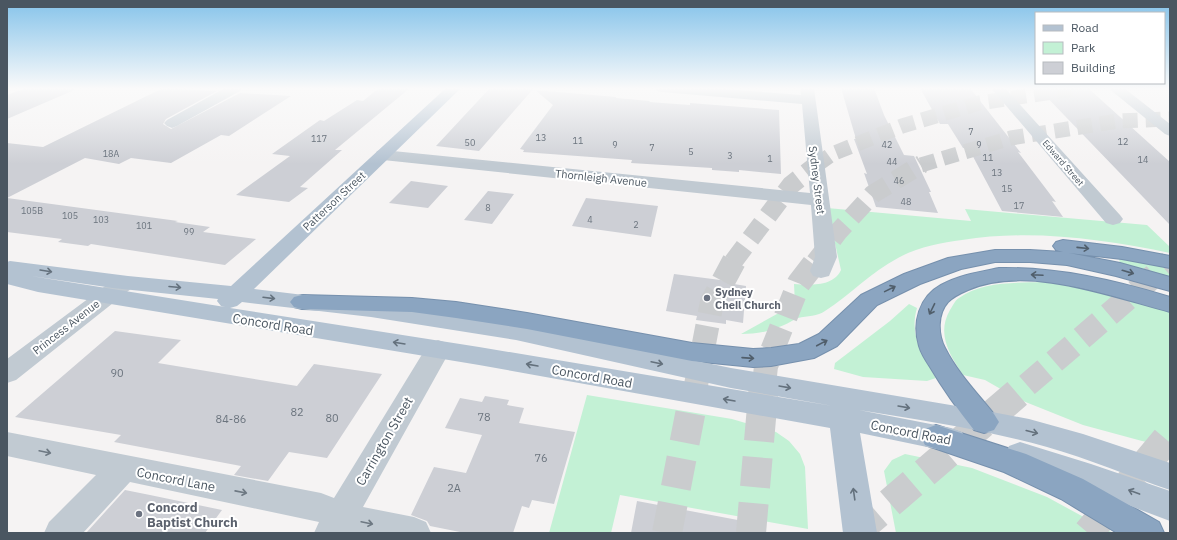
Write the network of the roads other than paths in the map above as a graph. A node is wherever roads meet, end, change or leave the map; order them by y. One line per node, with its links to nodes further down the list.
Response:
1 (190, 113): 6 (street)
2 (427, 113): 8 (main road, Patterson Street)
3 (809, 113): 9 (street, Sydney Street)
4 (1020, 113): 10 (street, Edward Street)
5 (1148, 113): 7 (street)
6 (172, 123)
7 (1168, 128)
8 (382, 155): 9 (street, Thornleigh Avenue); 18 (main road, Patterson Street)
9 (819, 200): 13 (street, Sydney Street)
10 (1112, 219)
11 (1170, 262): 15 (highway, one-way to 11)
12 (7, 268): 16 (main road, Concord Road, one-way to 16)
13 (821, 271)
14 (7, 277): 19 (main road, Concord Road)
15 (912, 279): 17 (highway, one-way to 17); 20 (highway, one-way to 15)
16 (124, 282): 18 (main road, Concord Road, one-way to 18); 19 (street, Princess Avenue)
17 (1170, 284)
18 (237, 294): 20 (main road, Concord Road, one-way to 20); 22 (main road, Patterson Street)
19 (106, 296): 22 (main road, Concord Road); 24 (street, Princess Avenue)
20 (302, 302): 25 (main road, Concord Road, one-way to 25)
21 (1170, 305): 28 (highway, one-way to 28)
22 (216, 315): 23 (main road, Concord Road, one-way to 22)
23 (438, 349): 26 (main road, Concord Road, one-way to 23); 35 (street, Carrington Street)
24 (7, 373)
25 (866, 400): 27 (main road); 28 (main road, Concord Road, one-way to 28)
26 (795, 411): 27 (main road, Concord Road); 31 (main road)
27 (843, 419): 29 (main road, Concord Road); 31 (main road)
28 (984, 422): 33 (main road, Concord Road, one-way to 33)
29 (936, 437): 34 (main road, Concord Road, one-way to 29); 39 (highway)
30 (7, 444): 32 (street, Concord Lane, one-way to 32)
31 (848, 453): 38 (main road, one-way to 31)
32 (123, 468): 35 (street, Concord Lane, one-way to 35); 36 (street)
33 (1170, 477)
34 (1170, 506)
35 (336, 524): 37 (street, Concord Lane, one-way to 37)
36 (61, 533)
37 (414, 533)
38 (860, 533)
39 (1147, 533)

